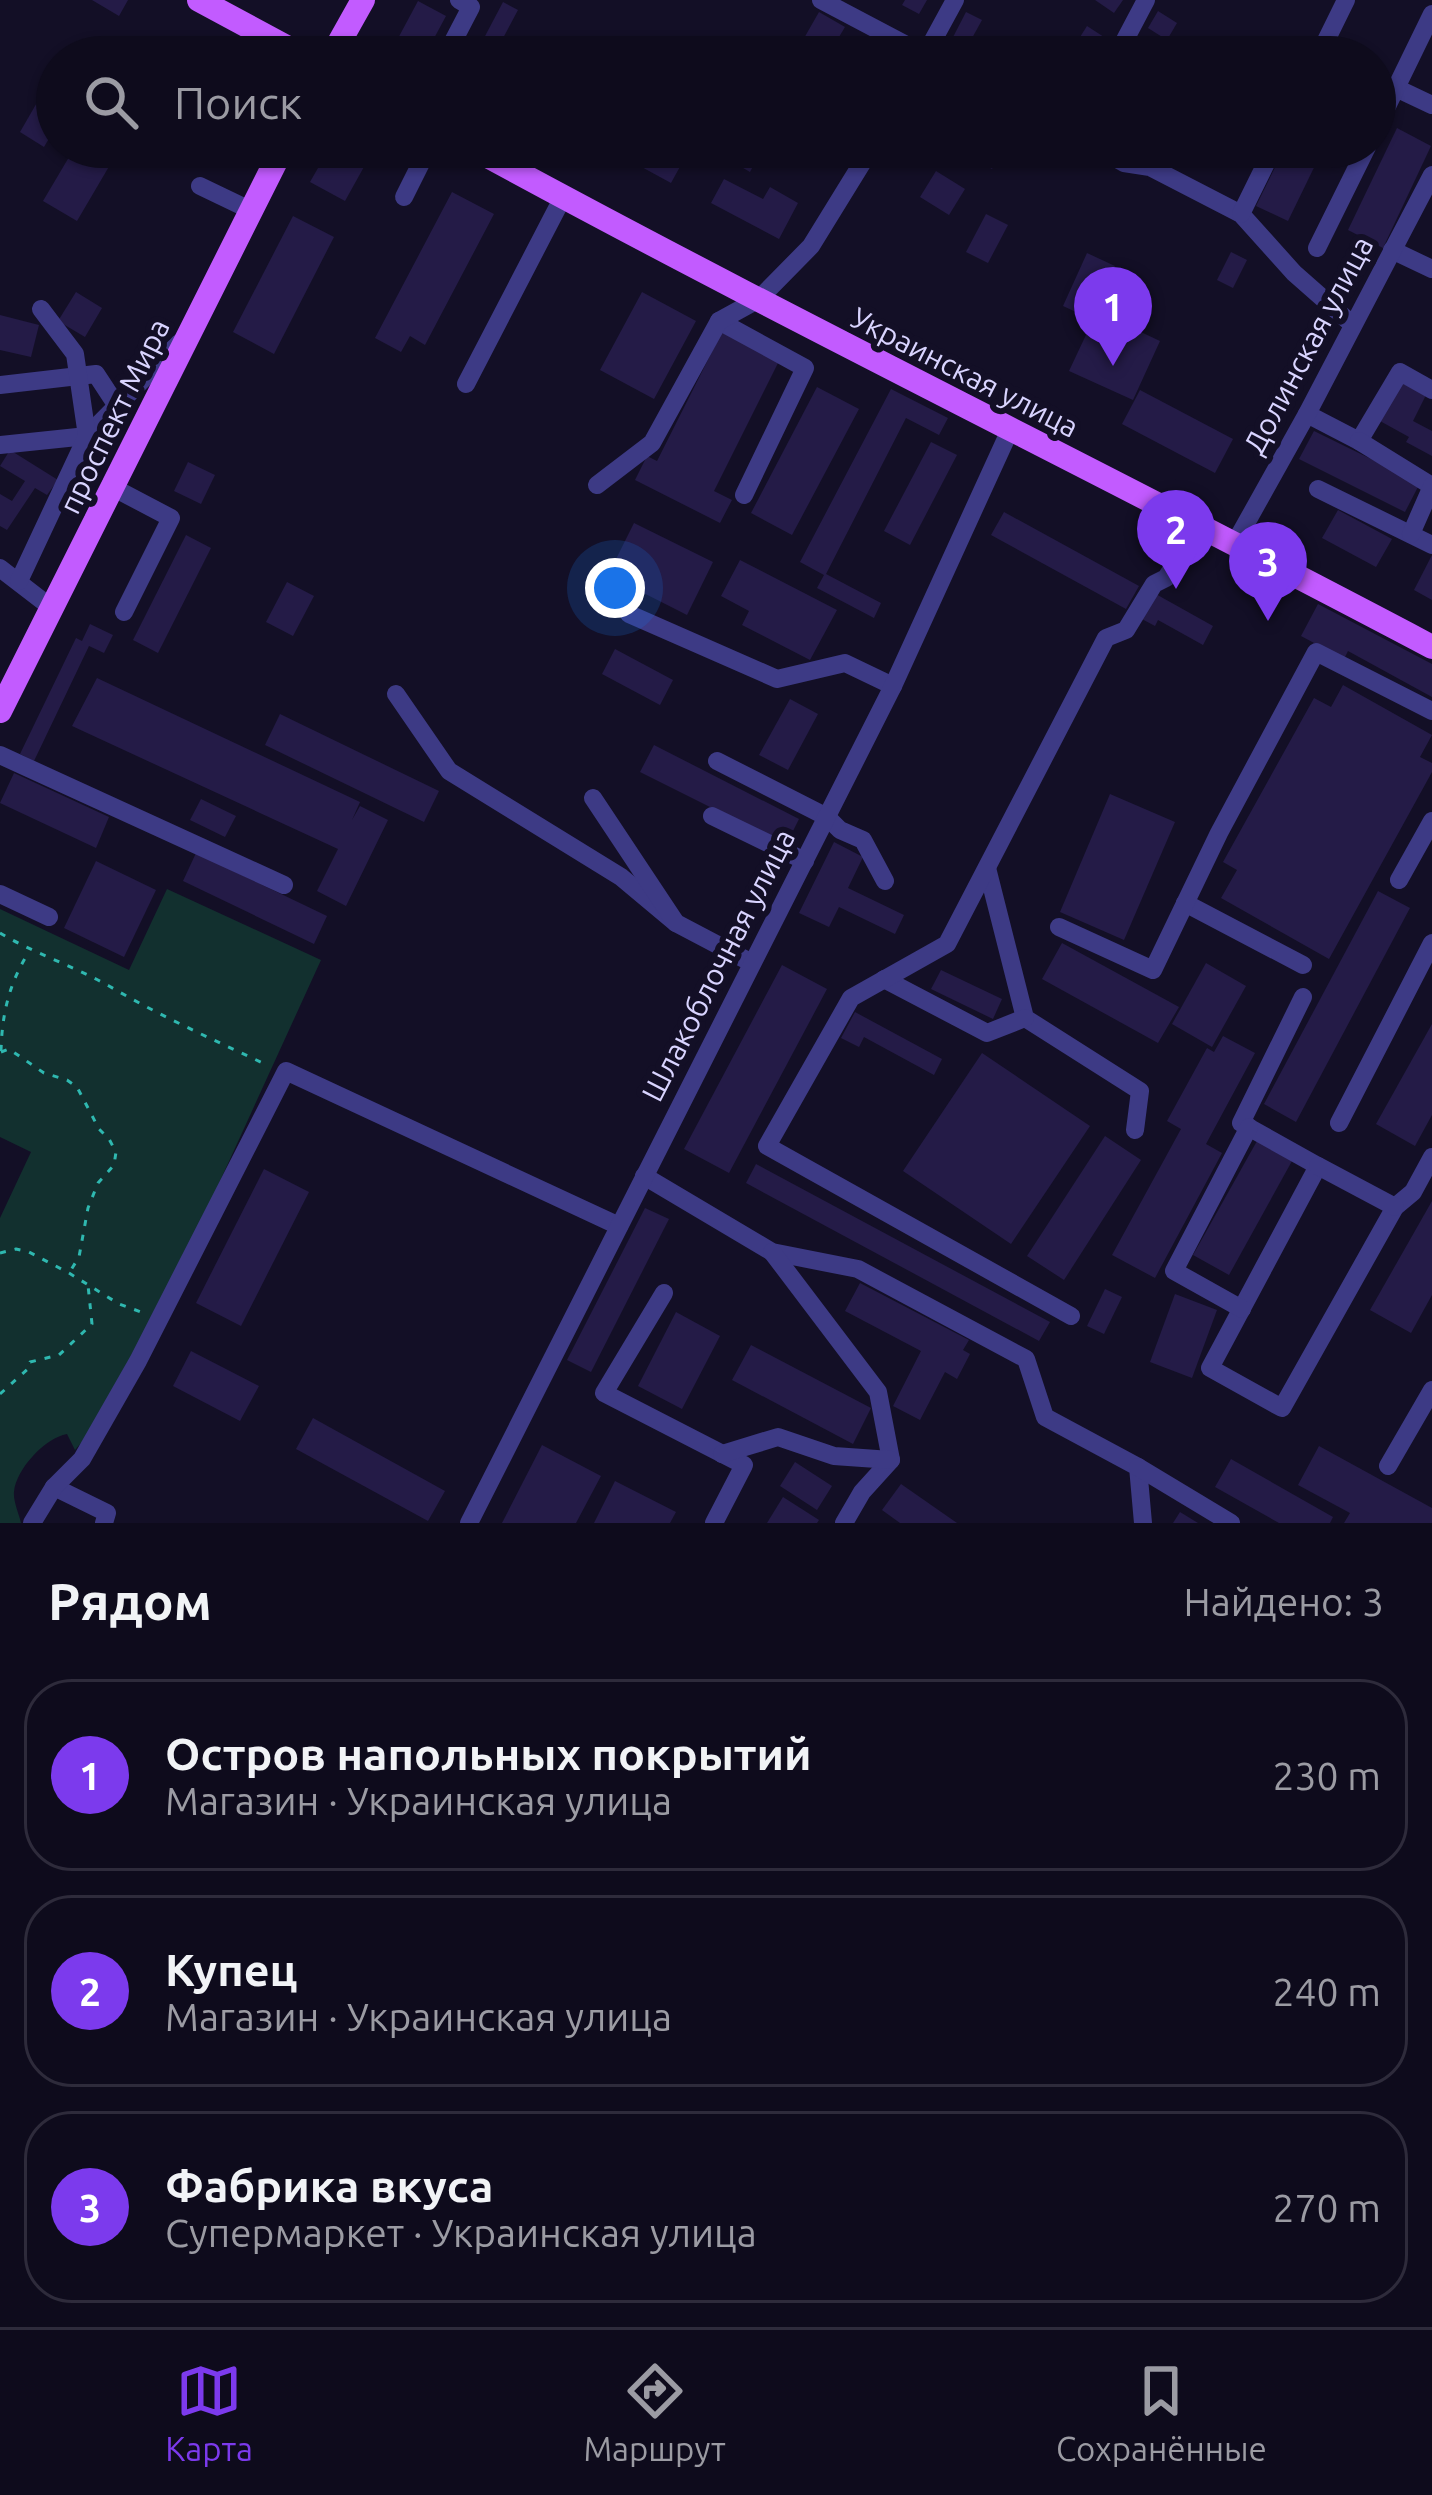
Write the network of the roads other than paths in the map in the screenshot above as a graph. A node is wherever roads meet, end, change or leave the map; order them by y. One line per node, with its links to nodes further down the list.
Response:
1 (199, 0): 9 (main road)
2 (363, 0): 10 (main road)
3 (459, 0): 11 (street)
4 (821, 0): 12 (street)
5 (956, 0): 13 (street)
6 (1146, 0): 14 (street)
7 (1346, 0): 15 (street)
8 (1432, 14): 16 (street)
9 (266, 36)
10 (343, 36)
11 (456, 36)
12 (888, 36)
13 (937, 36)
14 (1127, 36)
15 (1328, 36)
16 (1396, 88): 17 (street)
17 (1432, 105)
18 (272, 168): 29 (main road, проспект Мира)
19 (419, 168): 27 (street)
20 (510, 168): 28 (main road, Украинская улица)
21 (859, 168): 34 (street)
22 (1152, 168): 30 (street)
23 (1264, 168): 30 (street)
24 (1357, 168): 31 (street)
25 (1432, 175): 32 (street, Долинская улица)
26 (200, 186): 29 (street)
27 (404, 197)
28 (563, 197): 34 (main road, Украинская улица); 40 (street)
29 (250, 210): 38 (main road, проспект Мира)
30 (1241, 214): 37 (street)
31 (1317, 248)
32 (1392, 250): 33 (street); 37 (street, Долинская улица)
33 (1432, 268)
34 (759, 298): 36 (street); 45 (main road, Украинская улица)
35 (40, 309): 39 (street)
36 (719, 321): 49 (street); 53 (street)
37 (1353, 325): 44 (street, Долинская улица)
38 (187, 335): 43 (street); 51 (main road, проспект Мира)
39 (78, 376): 41 (street); 43 (street); 46 (street)
40 (466, 384)
41 (0, 386)
42 (1432, 390): 47 (street)
43 (117, 406): 46 (street)
44 (1306, 414): 47 (street); 56 (street, Долинская улица)
45 (1010, 430): 54 (main road, Украинская улица); 65 (street, Шлакоблочная улица)
46 (87, 436): 48 (street); 59 (street)
47 (1359, 441): 50 (street)
48 (0, 445)
49 (596, 485)
50 (1432, 486): 55 (street)
51 (112, 487): 60 (main road, проспект Мира); 61 (street)
52 (1318, 489): 55 (street)
53 (744, 496)
54 (1199, 525): 56 (main road, Украинская улица); 76 (street)
55 (1411, 534): 57 (street)
56 (1235, 543): 63 (main road, Украинская улица)
57 (1432, 545)
58 (0, 568): 59 (street)
59 (19, 581): 60 (street)
60 (53, 609): 64 (main road, проспект Мира)
61 (124, 613)
62 (629, 614): 65 (street)
63 (1432, 647)
64 (8, 678): 67 (main road, проспект Мира)
65 (892, 686): 73 (street, Шлакоблочная улица)
66 (396, 694): 83 (street)
67 (0, 711)
68 (1432, 711): 81 (street)
69 (0, 755): 79 (street)
70 (717, 760): 73 (street)
71 (593, 798): 83 (street)
72 (712, 816): 75 (street)
73 (827, 817): 75 (street, Шлакоблочная улица); 78 (street)
74 (1432, 821): 77 (street)
75 (805, 861): 86 (street, Шлакоблочная улица)
76 (987, 868): 88 (street); 90 (street)
77 (1400, 880)
78 (885, 881)
79 (284, 885)
80 (0, 893): 82 (street)
81 (1185, 903): 84 (street); 87 (street)
82 (49, 917)
83 (676, 923): 86 (street)
84 (1059, 927)
85 (1432, 943): 91 (street)
86 (752, 963): 96 (street, Шлакоблочная улица)
87 (1303, 965)
88 (884, 979): 90 (street); 102 (street)
89 (1303, 997): 92 (street)
90 (1025, 1018): 93 (street)
91 (1339, 1123)
92 (1249, 1127): 95 (street); 101 (street)
93 (1135, 1130)
94 (1432, 1157): 97 (street)
95 (1318, 1166): 97 (street); 101 (street)
96 (644, 1176): 98 (street, Шлакоблочная улица); 99 (street)
97 (1395, 1207): 101 (street)
98 (619, 1226): 108 (street); 111 (street, Шлакоблочная улица)
99 (772, 1252): 105 (street); 107 (street)
100 (664, 1293): 104 (street)
101 (1242, 1309)
102 (1071, 1316)
103 (1432, 1390): 106 (street)
104 (722, 1454): 105 (street); 112 (street)
105 (891, 1460): 113 (street)
106 (1388, 1466)
107 (1138, 1467): 114 (street); 115 (street)
108 (54, 1486): 109 (street); 110 (street)
109 (32, 1523)
110 (104, 1523)
111 (469, 1523)
112 (714, 1523)
113 (844, 1523)
114 (1143, 1523)
115 (1231, 1523)

